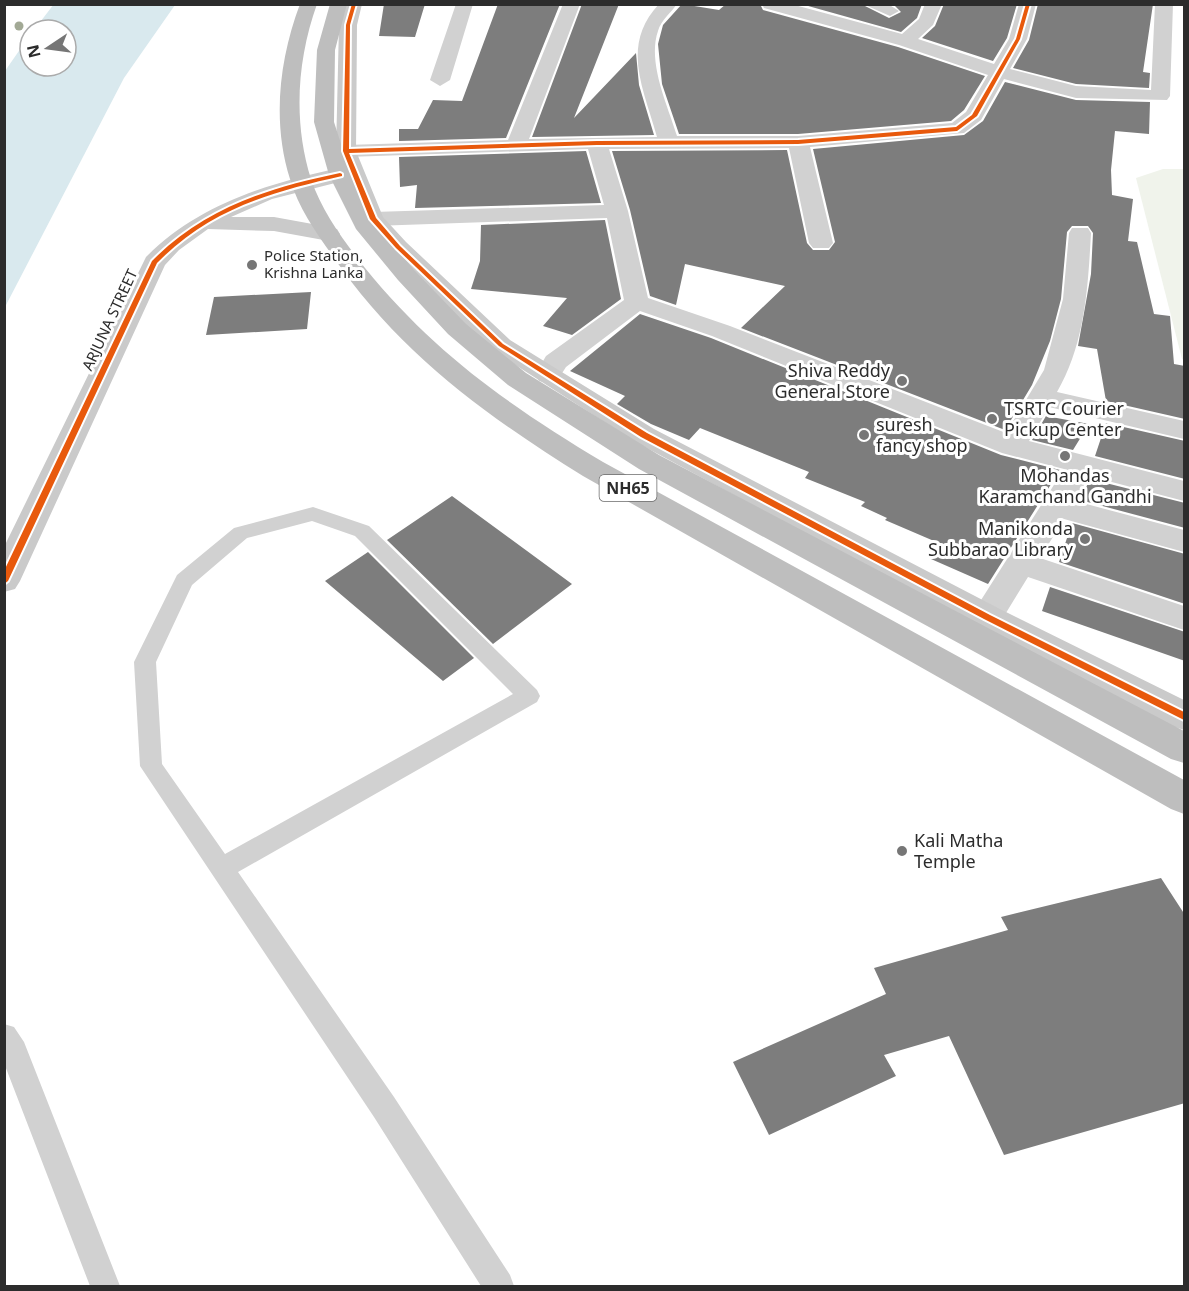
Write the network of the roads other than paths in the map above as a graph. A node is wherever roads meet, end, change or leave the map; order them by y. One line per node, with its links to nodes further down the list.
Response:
1 (339, 4): 21 (highway, NH65)
2 (354, 4): 21 (street)
3 (465, 4): 15 (street)
4 (572, 4): 19 (street)
5 (669, 4): 18 (street)
6 (770, 4): 13 (street)
7 (871, 4): 12 (street)
8 (934, 4): 13 (street)
9 (1028, 4): 14 (street)
10 (1164, 4): 14 (street)
11 (305, 6): 20 (highway, NH65)
12 (890, 11)
13 (905, 41): 14 (street)
14 (998, 72): 16 (street)
15 (440, 80)
16 (798, 142): 18 (street); 29 (street)
17 (597, 143): 18 (street); 19 (street); 24 (street)
18 (669, 143)
19 (516, 146): 21 (street)
20 (295, 151): 22 (highway, NH65); 23 (street)
21 (343, 163): 22 (street, ARJUNA STREET); 25 (street); 44 (highway, NH65)
22 (301, 182): 23 (street, ARJUNA STREET); 28 (highway, NH65)
23 (232, 209): 26 (street, ARJUNA STREET)
24 (617, 211): 25 (street); 30 (street)
25 (373, 219): 31 (street)
26 (206, 222): 28 (street); 40 (street, ARJUNA STREET)
27 (1080, 233): 32 (street)
28 (329, 234): 45 (highway, NH65)
29 (820, 243)
30 (637, 302): 31 (street); 34 (street)
31 (548, 375): 41 (street)
32 (1041, 396): 33 (street); 34 (street)
33 (1185, 430)
34 (1012, 447): 35 (street)
35 (1080, 466): 36 (street); 37 (street)
36 (1185, 491)
37 (1057, 507): 38 (street); 39 (street)
38 (1185, 541)
39 (1021, 563): 41 (street); 42 (street)
40 (4, 581)
41 (987, 617): 43 (street)
42 (1185, 618)
43 (1185, 716)
44 (1185, 748)
45 (1185, 798)
46 (221, 869): 46 (lane); 49 (lane)
47 (4, 1037): 48 (lane)
48 (105, 1287)
49 (499, 1287)

